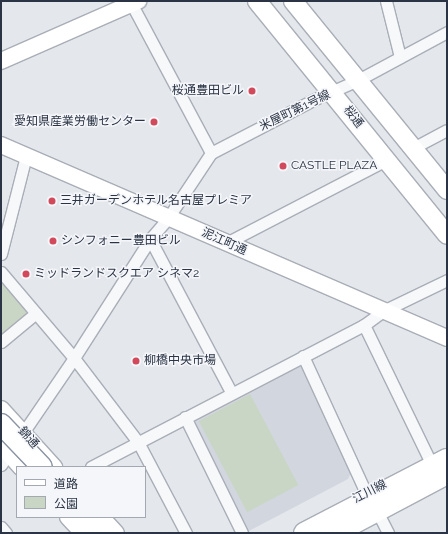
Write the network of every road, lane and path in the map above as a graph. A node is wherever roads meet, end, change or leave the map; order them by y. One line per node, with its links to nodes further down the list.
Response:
1 (257, 1): 9 (main road, 桜通)
2 (293, 1): 8 (main road)
3 (386, 1): 6 (street)
4 (133, 2): 7 (street); 13 (street)
5 (447, 32): 6 (street, 米屋町第1号線)
6 (400, 57): 8 (street, 米屋町第1号線)
7 (1, 61)
8 (358, 80): 9 (street, 米屋町第1号線); 12 (main road)
9 (333, 92): 13 (street, 米屋町第1号線); 15 (main road, 桜通)
10 (447, 130): 12 (street)
11 (1, 145): 14 (street, 泥江町通)
12 (413, 148): 16 (main road)
13 (211, 153): 17 (street, 米屋町第1号線)
14 (26, 156): 17 (street, 泥江町通); 21 (street)
15 (386, 160): 18 (main road, 桜通); 20 (street)
16 (447, 190)
17 (168, 218): 19 (street); 20 (street, 泥江町通)
18 (447, 235)
19 (150, 239): 30 (street); 31 (street)
20 (226, 243): 24 (street, 泥江町通)
21 (1, 254)
22 (1, 272): 25 (street)
23 (447, 280): 24 (street)
24 (383, 311): 26 (street); 27 (street, 泥江町通)
25 (36, 313): 28 (street); 30 (street)
26 (364, 325): 29 (street); 39 (street)
27 (447, 338)
28 (1, 342)
29 (303, 356): 31 (street); 45 (street)
30 (74, 358): 35 (street); 36 (street)
31 (231, 392): 33 (street)
32 (1, 409): 35 (street, 錦通)
33 (185, 417): 36 (street); 56 (street)
34 (1, 424): 41 (highway, bridge)
35 (23, 432): 37 (street); 42 (street, 錦通)
36 (138, 442): 43 (street); 55 (street)
37 (4, 454): 40 (street, 錦通)
38 (447, 455): 39 (main road, 江川線)
39 (442, 465): 45 (main road, 江川線); 58 (highway); 59 (highway)
40 (20, 466)
41 (41, 466)
42 (53, 466)
43 (93, 466)
44 (447, 485): 49 (main road)
45 (366, 493): 57 (main road, 江川線)
46 (69, 518): 52 (street)
47 (90, 518): 53 (highway)
48 (102, 518): 54 (street)
49 (385, 526): 60 (main road)
50 (1, 527): 51 (street)
51 (6, 533)
52 (83, 533)
53 (104, 533)
54 (116, 533)
55 (186, 533)
56 (242, 533)
57 (295, 533)
58 (304, 533)
59 (336, 533)
60 (355, 533)

